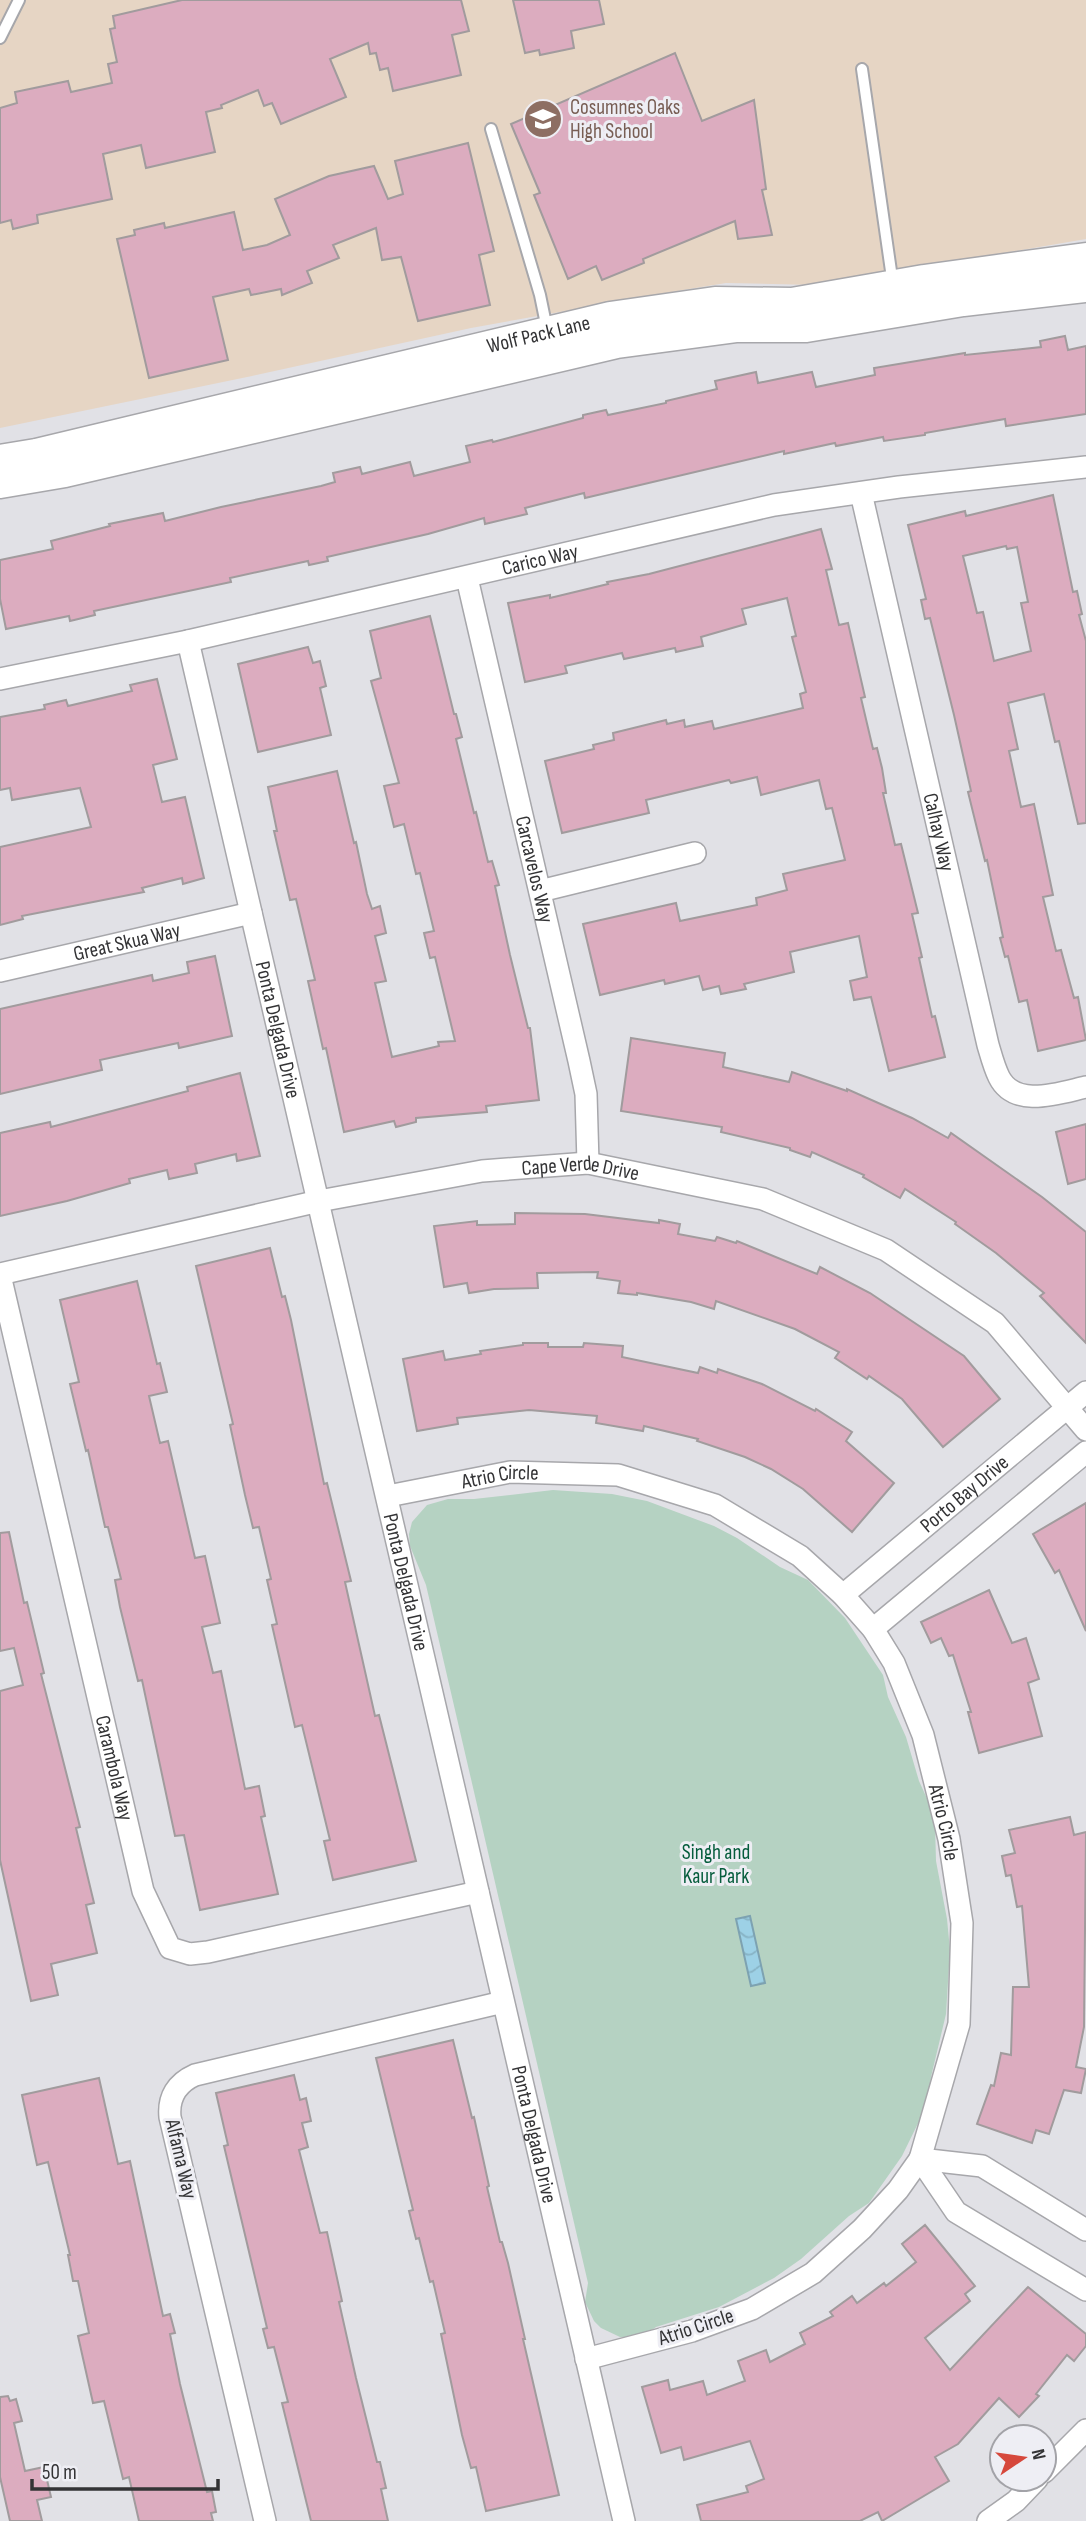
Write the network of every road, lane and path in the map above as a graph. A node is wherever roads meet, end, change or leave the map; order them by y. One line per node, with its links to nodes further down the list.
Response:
1 (19, 0): 2 (lane)
2 (0, 38)
3 (862, 69): 7 (lane)
4 (491, 129): 8 (lane)
5 (1086, 258): 7 (street, Wolf Pack Lane)
6 (1086, 287): 7 (street, Wolf Pack Lane)
7 (895, 299): 8 (street, Wolf Pack Lane); 11 (street, Wolf Pack Lane)
8 (548, 332): 9 (street, Wolf Pack Lane)
9 (0, 460)
10 (1086, 467): 12 (street, Carico Way)
11 (0, 483)
12 (861, 493): 13 (street, Carico Way); 20 (street, Calhay Way)
13 (467, 578): 14 (street, Carico Way); 17 (street, Carcavelos Way)
14 (188, 641): 15 (street, Carico Way); 18 (street, Ponta Delgada Drive)
15 (0, 679)
16 (695, 853): 17 (street)
17 (540, 891): 21 (street, Carcavelos Way)
18 (251, 913): 19 (street, Great Skua Way); 22 (street, Ponta Delgada Drive)
19 (0, 971)
20 (1086, 1087)
21 (588, 1163): 22 (street, Cape Verde Drive); 25 (street, Cape Verde Drive)
22 (319, 1201): 23 (street, Cape Verde Drive); 28 (street, Ponta Delgada Drive)
23 (0, 1275): 31 (street, Carambola Way)
24 (1086, 1392): 25 (street, Porto Bay Drive)
25 (1067, 1406): 26 (street, Cape Verde Drive); 29 (street, Porto Bay Drive)
26 (1086, 1430)
27 (1086, 1452): 30 (street)
28 (388, 1496): 29 (street, Atrio Circle); 31 (street, Ponta Delgada Drive)
29 (843, 1595): 30 (street, Atrio Circle)
30 (873, 1629): 33 (street, Atrio Circle)
31 (478, 1892): 32 (street, Ponta Delgada Drive)
32 (503, 2002): 36 (street, Ponta Delgada Drive); 40 (street, Alfama Way)
33 (920, 2159): 34 (street); 35 (street); 36 (street, Atrio Circle)
34 (1086, 2230)
35 (1086, 2290)
36 (586, 2359): 41 (street, Ponta Delgada Drive)
37 (1086, 2430): 38 (street)
38 (1058, 2458)
39 (1024, 2493): 42 (street)
40 (265, 2521)
41 (624, 2521)
42 (988, 2521)

